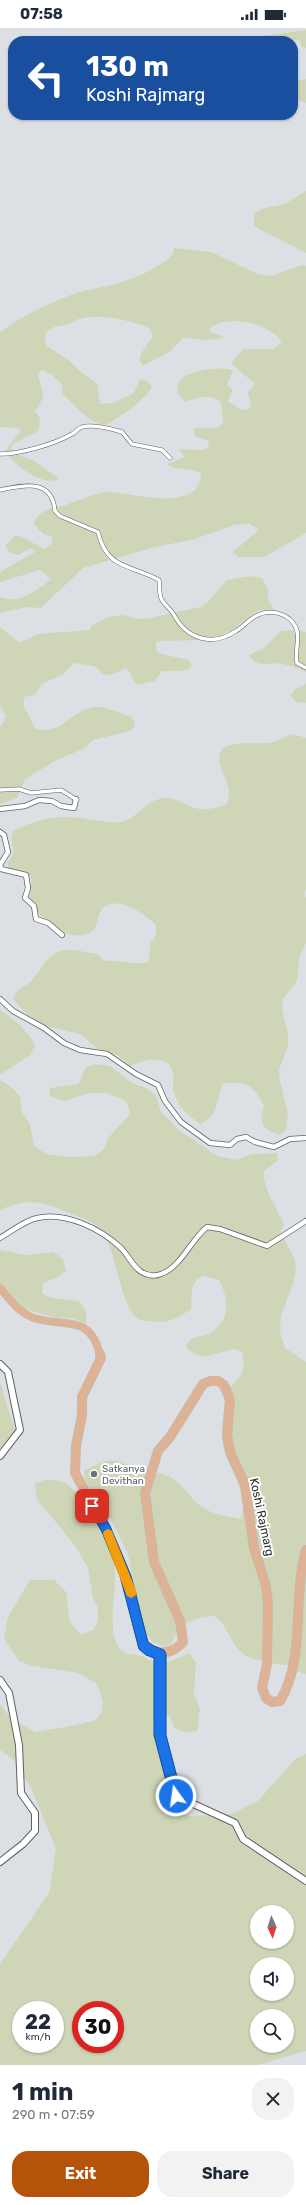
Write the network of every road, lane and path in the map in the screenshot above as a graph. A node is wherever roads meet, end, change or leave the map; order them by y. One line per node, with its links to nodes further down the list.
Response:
1 (0, 454): 2 (street)
2 (170, 458)
3 (0, 490): 4 (street)
4 (306, 668)
5 (0, 790): 6 (street)
6 (0, 809)
7 (0, 832): 8 (street)
8 (62, 935)
9 (0, 999): 10 (street)
10 (306, 1138)
11 (306, 1221): 12 (street)
12 (0, 1238)
13 (0, 1288): 17 (main road)
14 (0, 1364): 15 (street)
15 (0, 1456)
16 (306, 1550): 17 (main road, Koshi Rajmarg)
17 (160, 1654): 20 (street)
18 (0, 1680): 19 (street)
19 (0, 1862)
20 (306, 1881)

